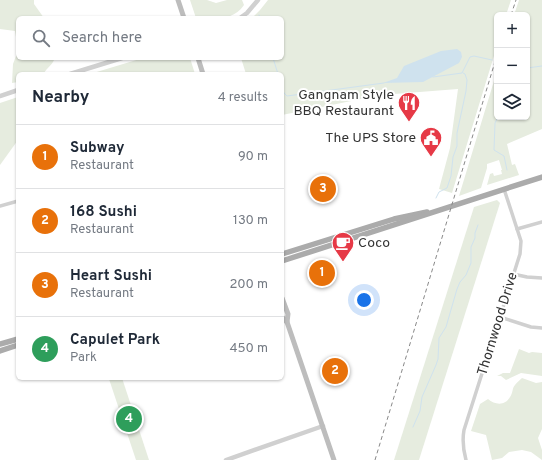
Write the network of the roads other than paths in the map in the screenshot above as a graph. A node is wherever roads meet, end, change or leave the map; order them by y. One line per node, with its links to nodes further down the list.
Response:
1 (178, 0): 3 (main road)
2 (258, 0): 4 (street)
3 (183, 16)
4 (243, 16)
5 (116, 60): 7 (street)
6 (199, 60): 8 (main road)
7 (76, 72)
8 (202, 72)
9 (16, 91): 10 (street)
10 (0, 96)
11 (542, 177): 12 (main road)
12 (504, 189): 15 (main road); 17 (street, Thornwood Drive)
13 (16, 201): 14 (street)
14 (0, 206)
15 (445, 208): 18 (main road); 19 (main road)
16 (542, 222): 17 (street)
17 (517, 229): 20 (street, Thornwood Drive)
18 (284, 253)
19 (284, 261)
20 (514, 274): 21 (street); 23 (street, Thornwood Drive)
21 (542, 278)
22 (284, 303): 25 (main road)
23 (500, 317): 26 (street); 34 (street, Thornwood Drive)
24 (284, 319): 25 (main road)
25 (287, 322): 31 (main road)
26 (542, 328)
27 (16, 339): 28 (main road)
28 (0, 344)
29 (16, 346): 30 (main road)
30 (0, 351)
31 (323, 426): 32 (street); 33 (main road)
32 (226, 460)
33 (334, 460)
34 (466, 460)

